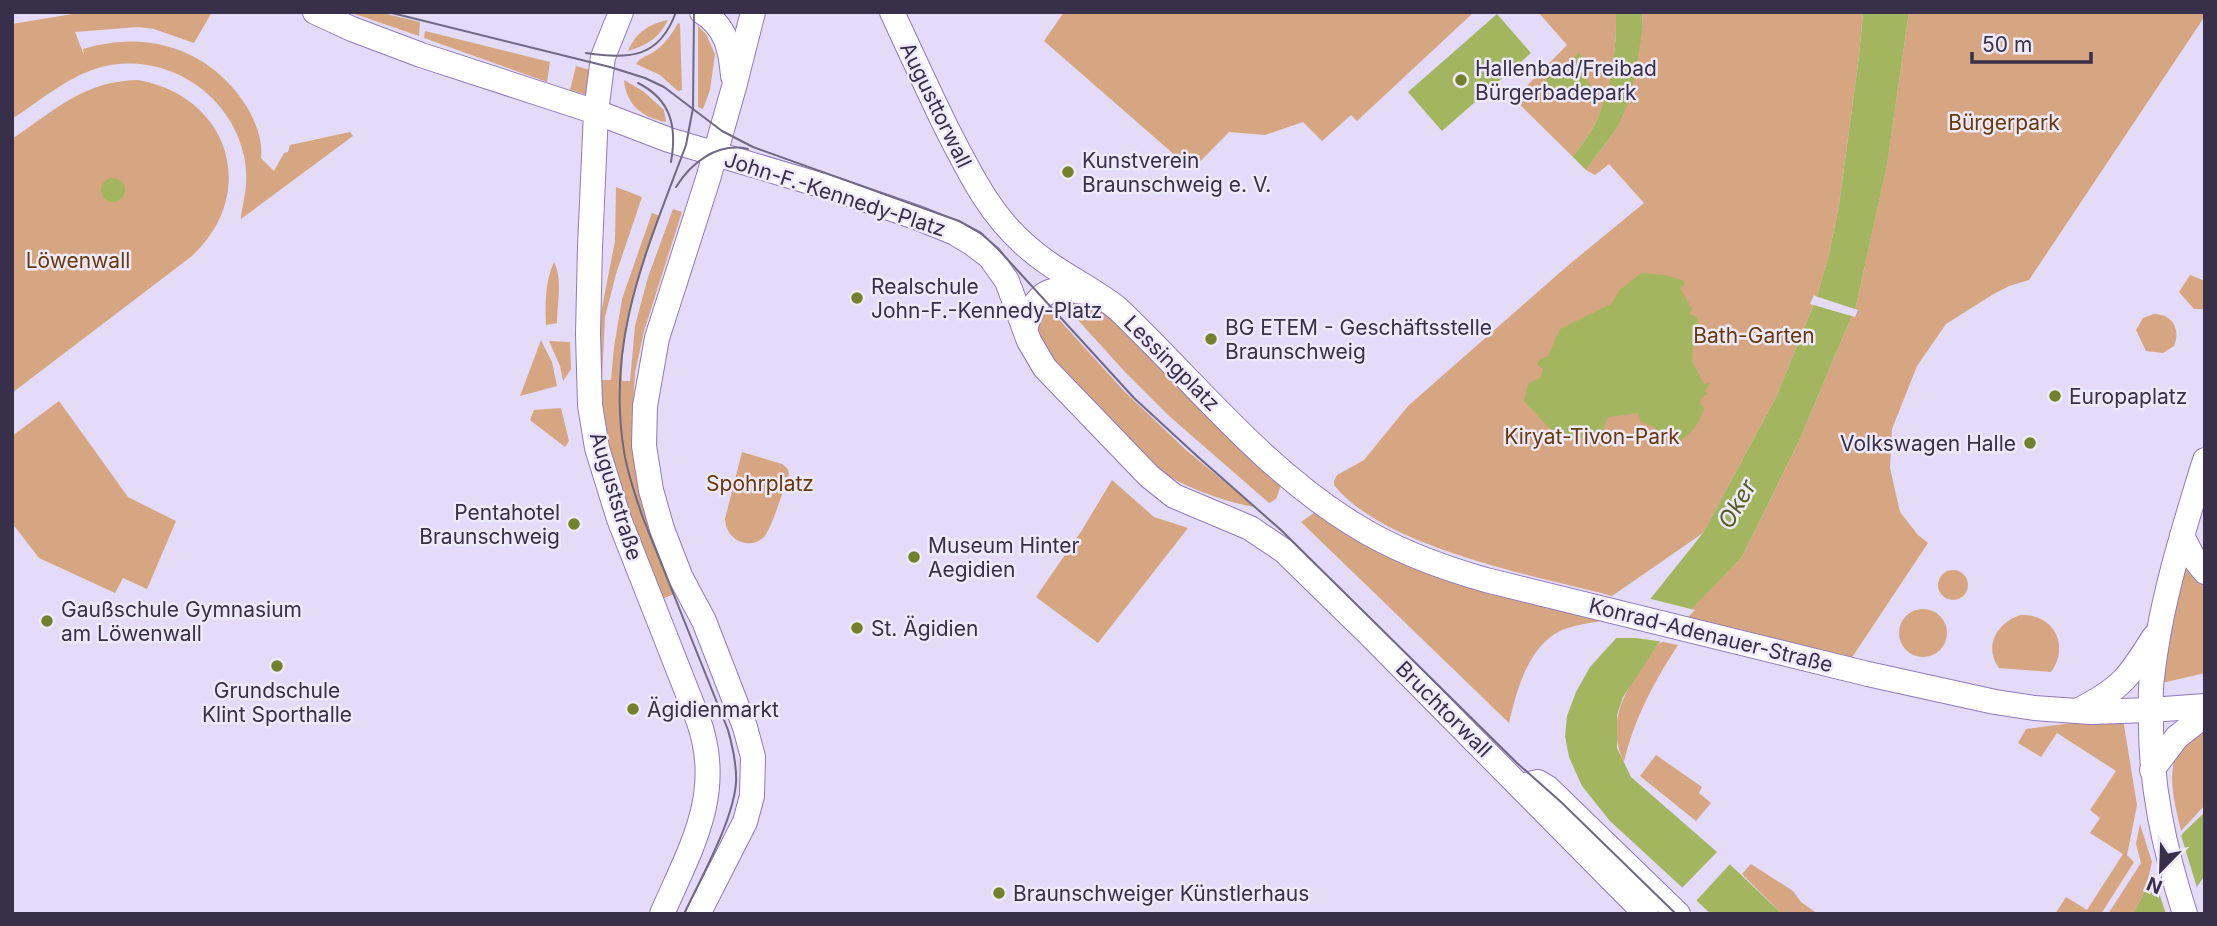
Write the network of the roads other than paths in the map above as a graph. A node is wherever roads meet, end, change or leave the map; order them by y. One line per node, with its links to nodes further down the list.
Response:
1 (315, 12): 7 (main road, John-F.-Kennedy-Platz)
2 (621, 12): 7 (main road)
3 (702, 12): 6 (main road, John-F.-Kennedy-Platz)
4 (753, 12): 6 (main road, John-F.-Kennedy-Platz)
5 (891, 12): 9 (main road, Augusttorwall)
6 (734, 87): 8 (main road, John-F.-Kennedy-Platz)
7 (596, 112): 8 (main road, John-F.-Kennedy-Platz); 24 (main road, Auguststraße)
8 (715, 154): 11 (main road, John-F.-Kennedy-Platz); 25 (main road, Auguststraße)
9 (982, 196): 10 (main road, Lessingplatz)
10 (1099, 294): 11 (main road); 13 (main road, Lessingplatz)
11 (1025, 329): 22 (main road, Bruchtorwall)
12 (2205, 460): 14 (main road)
13 (1295, 481): 19 (main road, Konrad-Adenauer-Straße)
14 (2182, 536): 15 (main road); 16 (main road)
15 (2205, 572)
16 (2158, 631): 18 (main road); 19 (main road)
17 (2205, 706): 18 (main road)
18 (2151, 710): 19 (main road, Konrad-Adenauer-Straße); 21 (main road)
19 (2077, 711)
20 (2205, 715): 21 (main road)
21 (2152, 770): 23 (main road)
22 (1521, 786): 26 (main road, Bruchtorwall); 27 (main road)
23 (2185, 913)
24 (662, 914)
25 (698, 914)
26 (1646, 914)
27 (1678, 914)

